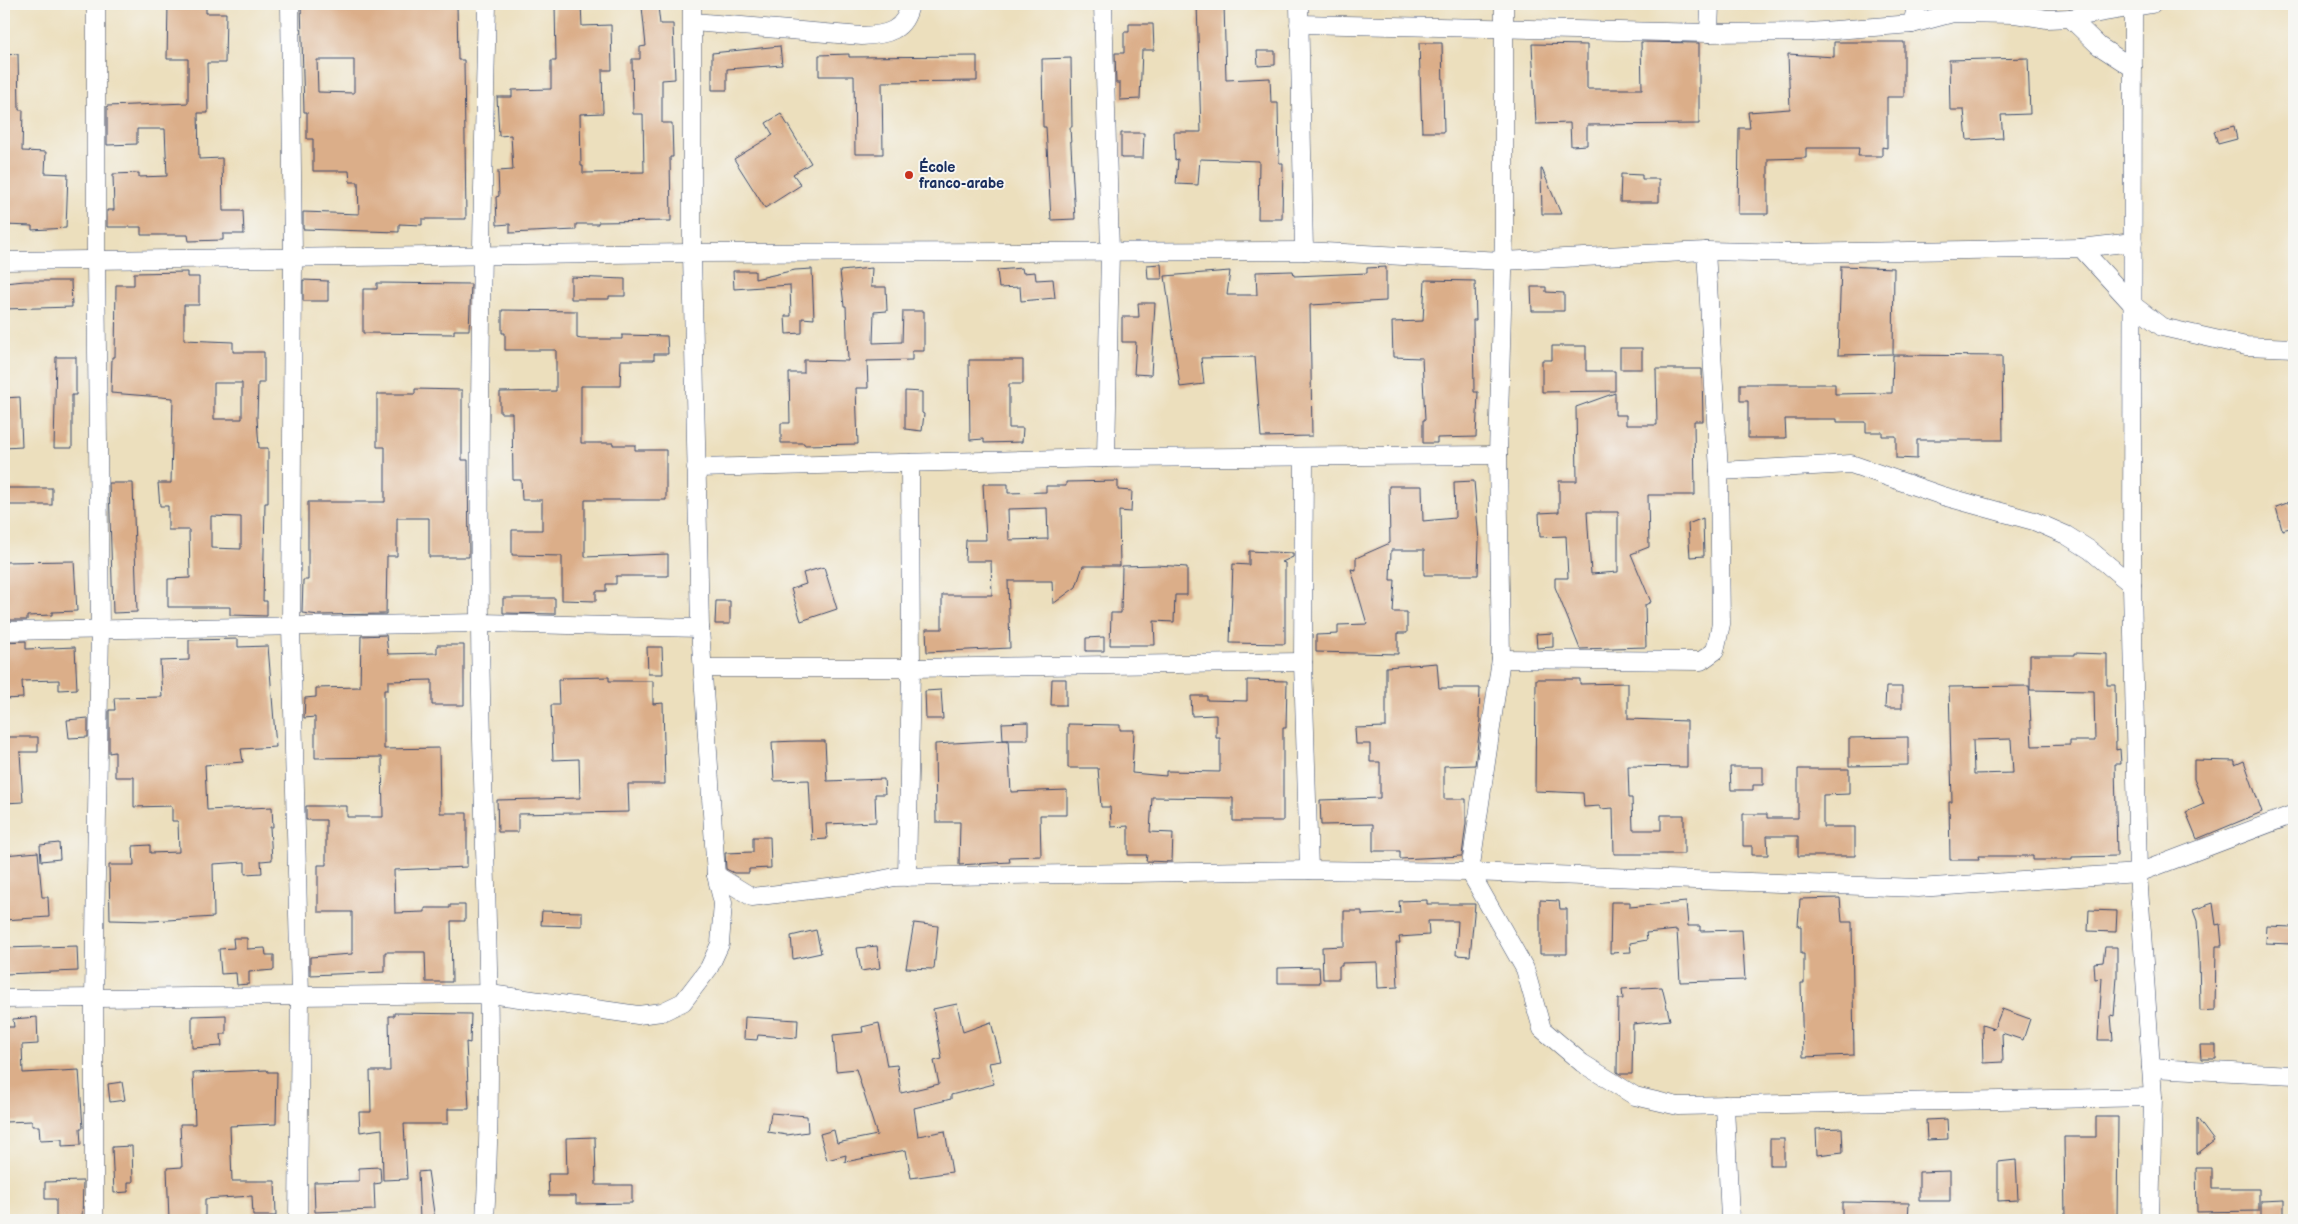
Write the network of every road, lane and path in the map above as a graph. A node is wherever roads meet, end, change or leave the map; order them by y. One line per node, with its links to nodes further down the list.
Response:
1 (96, 4): 28 (street)
2 (290, 4): 26 (street)
3 (487, 4): 27 (street)
4 (692, 4): 14 (street)
5 (910, 4): 14 (street)
6 (1103, 4): 22 (street)
7 (1299, 4): 15 (street)
8 (1504, 4): 17 (street)
9 (1710, 4): 18 (street)
10 (1917, 4): 16 (street)
11 (2152, 4): 12 (street)
12 (2133, 5): 13 (street); 19 (street)
13 (2070, 18): 16 (street); 19 (street)
14 (693, 22): 25 (street)
15 (1299, 24): 17 (street); 23 (street)
16 (1912, 24): 18 (street)
17 (1504, 29): 18 (street); 30 (street)
18 (1709, 33)
19 (2133, 68): 20 (street)
20 (2133, 242): 21 (street); 31 (street)
21 (2081, 248): 24 (street); 31 (street)
22 (1110, 251): 23 (street); 25 (street); 35 (street)
23 (1304, 251): 30 (street)
24 (1706, 251): 30 (street); 38 (street)
25 (692, 253): 27 (street); 37 (street)
26 (293, 256): 27 (street); 28 (street); 41 (street)
27 (481, 257): 40 (street)
28 (96, 259): 29 (street); 42 (street)
29 (4, 261)
30 (1503, 261): 34 (street)
31 (2133, 304): 32 (street); 39 (street)
32 (2294, 348)
33 (1304, 456): 34 (street); 35 (street); 46 (street)
34 (1498, 456): 45 (street)
35 (1106, 458): 36 (street)
36 (910, 462): 37 (street); 48 (street)
37 (696, 468): 43 (street)
38 (1719, 471): 39 (street); 45 (street)
39 (2132, 585): 52 (street)
40 (480, 623): 41 (street); 43 (street); 55 (street)
41 (291, 626): 42 (street); 56 (street)
42 (100, 628): 44 (street); 57 (street)
43 (700, 628): 47 (street)
44 (4, 630)
45 (1501, 659): 51 (street)
46 (1302, 662): 48 (street); 50 (street)
47 (703, 668): 48 (street); 53 (street)
48 (911, 668): 54 (street)
49 (2294, 814): 52 (street)
50 (1308, 870): 51 (street); 54 (street)
51 (1470, 872): 52 (street); 62 (street)
52 (2138, 873): 59 (street)
53 (716, 875): 54 (street); 55 (street)
54 (907, 877)
55 (490, 994): 56 (street); 65 (street)
56 (300, 996): 57 (street); 64 (street)
57 (94, 998): 58 (street); 63 (street)
58 (4, 999)
59 (2151, 1068): 60 (street); 61 (street)
60 (2294, 1075)
61 (2153, 1098): 62 (street); 67 (street)
62 (1725, 1105): 66 (street)
63 (94, 1220)
64 (298, 1220)
65 (486, 1220)
66 (1730, 1220)
67 (2150, 1220)

